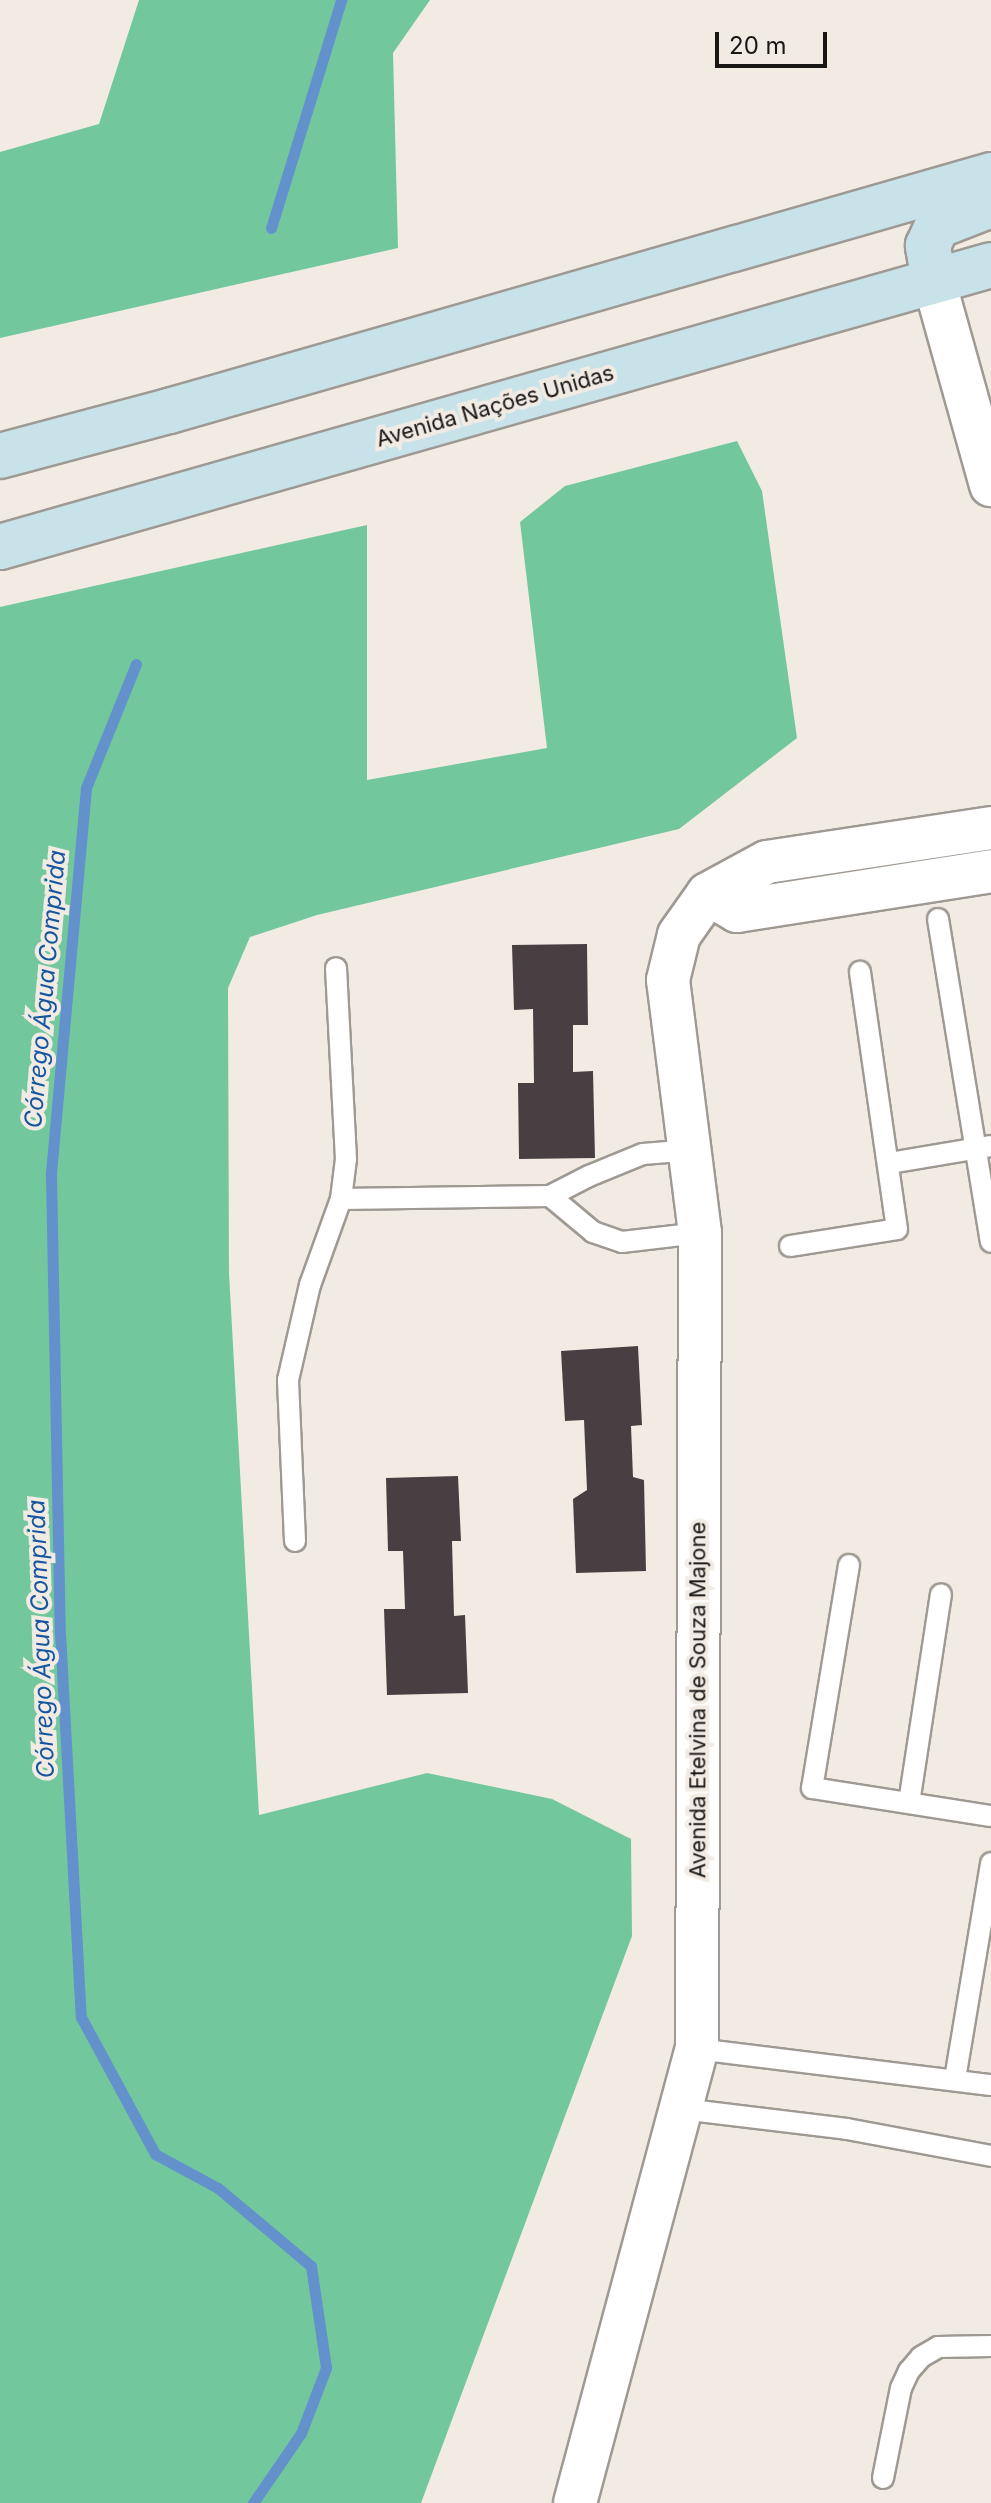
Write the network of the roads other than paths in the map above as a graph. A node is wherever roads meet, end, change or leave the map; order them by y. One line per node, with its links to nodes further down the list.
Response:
1 (991, 175): 5 (main road)
2 (991, 205): 4 (main road)
3 (991, 265): 4 (main road, Avenida Nações Unidas)
4 (934, 281): 6 (street); 7 (main road, Avenida Nações Unidas)
5 (0, 456)
6 (991, 485)
7 (0, 547)
8 (991, 828): 10 (street)
9 (991, 871): 10 (street)
10 (708, 894): 15 (street, Avenida Etelvina de Souza Majone)
11 (938, 919): 14 (lane)
12 (336, 968): 18 (lane)
13 (860, 972): 16 (lane)
14 (984, 1146): 16 (lane); 20 (lane)
15 (692, 1150): 17 (lane); 19 (street, Avenida Etelvina de Souza Majone)
16 (890, 1163): 21 (lane)
17 (550, 1196): 18 (lane); 19 (lane)
18 (341, 1199): 22 (lane)
19 (700, 1233): 28 (street, Avenida Etelvina de Souza Majone)
20 (991, 1242)
21 (790, 1246)
22 (295, 1541)
23 (849, 1565): 25 (lane)
24 (941, 1594): 25 (lane)
25 (909, 1803): 26 (lane)
26 (991, 1816)
27 (991, 1863): 29 (lane)
28 (697, 2049): 29 (lane); 31 (street, Avenida Etelvina de Souza Majone)
29 (955, 2079): 30 (lane)
30 (991, 2085)
31 (682, 2109): 32 (lane); 35 (street, Avenida Etelvina de Souza Majone)
32 (991, 2156)
33 (991, 2346): 34 (lane)
34 (883, 2478)
35 (575, 2503)

